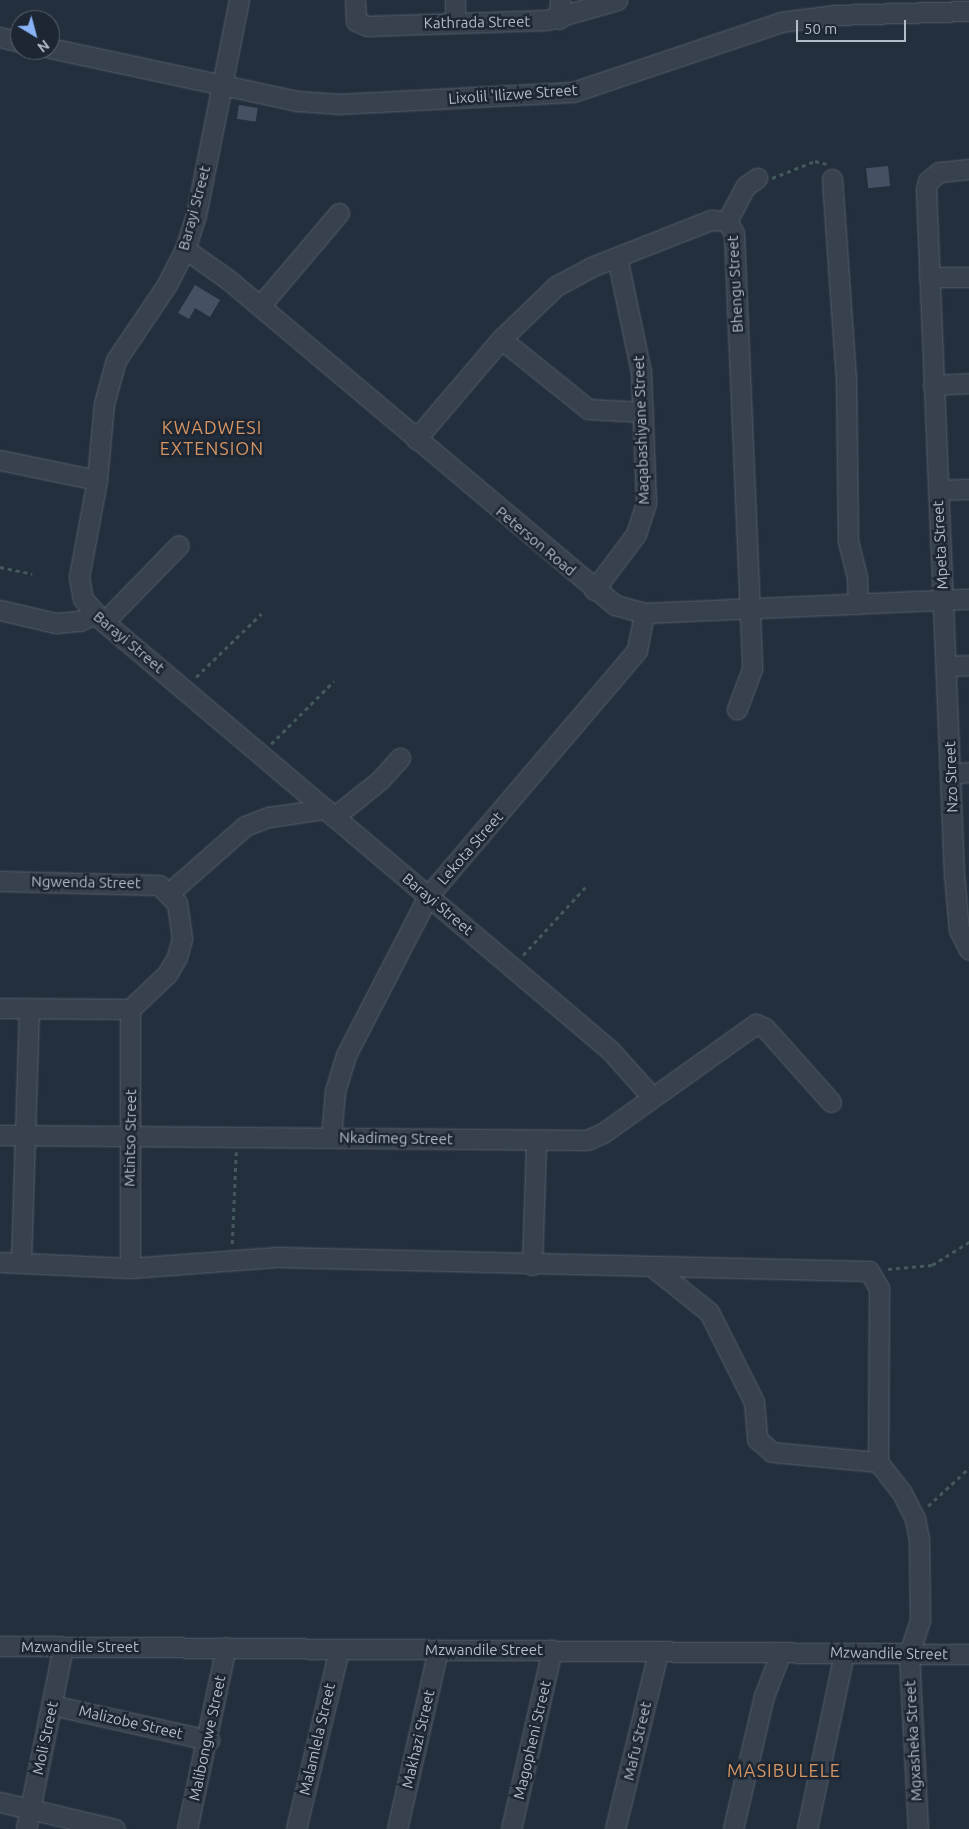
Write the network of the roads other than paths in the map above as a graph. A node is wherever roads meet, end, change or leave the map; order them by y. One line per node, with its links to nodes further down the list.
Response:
1 (239, 0): 11 (street, Barayi Street)
2 (354, 0): 9 (street, Kathrada Street)
3 (455, 0): 9 (street)
4 (560, 0): 8 (street)
5 (617, 0): 8 (street, Kathrada Street)
6 (834, 8): 7 (street, Lixolil 'Ilizwe Street); 11 (street, Lixolil 'Ilizwe Street)
7 (969, 11)
8 (559, 19): 9 (street, Kathrada Street)
9 (456, 21)
10 (60, 50): 11 (street, Lixolil 'Ilizwe Street)
11 (223, 84): 17 (street, Barayi Street)
12 (969, 169): 19 (street, Mpeta Street)
13 (757, 178): 16 (street)
14 (832, 179): 35 (street)
15 (339, 213): 21 (street)
16 (727, 221): 18 (street, Bhengu Street); 36 (street, Bhengu Street)
17 (185, 249): 21 (street, Peterson Road); 28 (street, Barayi Street)
18 (617, 257): 22 (street, Bhengu Street); 25 (street, Maqabashiyane Street)
19 (929, 277): 20 (street); 24 (street, Mpeta Street)
20 (969, 277)
21 (260, 306): 26 (street, Peterson Road)
22 (500, 339): 25 (street); 26 (street, Bhengu Street)
23 (969, 383): 24 (street)
24 (933, 385): 30 (street, Mpeta Street)
25 (643, 412): 32 (street, Maqabashiyane Street)
26 (416, 439): 32 (street, Peterson Road)
27 (0, 460): 28 (street)
28 (97, 480): 39 (street, Barayi Street)
29 (969, 489): 30 (street, Mpeta Street)
30 (938, 490): 34 (street, Mpeta Street)
31 (179, 545): 39 (street)
32 (594, 590): 38 (street, Peterson Road)
33 (969, 599): 34 (street, Peterson Road)
34 (943, 600): 35 (street, Peterson Road); 41 (street, Nzo Street)
35 (858, 604): 36 (street, Peterson Road)
36 (750, 607): 38 (street, Peterson Road); 42 (street, Bhengu Street)
37 (0, 610): 39 (street)
38 (644, 613): 49 (street, Lekota Street)
39 (99, 618): 45 (street, Barayi Street)
40 (969, 665): 41 (street)
41 (946, 666): 44 (street, Nzo Street)
42 (737, 709)
43 (400, 758): 45 (street)
44 (960, 773): 46 (street, Nzo Street)
45 (330, 813): 48 (street); 49 (street, Barayi Street)
46 (962, 874): 50 (street, Nzo Street)
47 (0, 881): 48 (street, Ngwenda Street)
48 (170, 892): 53 (street)
49 (428, 896): 54 (street, Barayi Street); 59 (street, Lekota Street)
50 (969, 950)
51 (0, 1008): 52 (street)
52 (29, 1009): 53 (street); 57 (street)
53 (130, 1009): 58 (street, Mtintso Street)
54 (652, 1097): 55 (street, Nkadimeg Street); 60 (street, Nkadimeg Street)
55 (831, 1102)
56 (0, 1135): 57 (street, Nkadimeg Street)
57 (24, 1136): 58 (street, Nkadimeg Street); 62 (street)
58 (128, 1137): 59 (street, Nkadimeg Street); 64 (street, Mtintso Street)
59 (331, 1137): 60 (street, Nkadimeg Street)
60 (536, 1142): 63 (street)
61 (0, 1262): 62 (street)
62 (21, 1262): 64 (street)
63 (532, 1265): 64 (street); 65 (street)
64 (130, 1268)
65 (654, 1268): 66 (street); 66 (street)
66 (878, 1462): 76 (street)
67 (0, 1646): 68 (street, Mzwandile Street)
68 (63, 1647): 69 (street, Mzwandile Street); 78 (street, Moli Street)
69 (226, 1647): 70 (street, Mzwandile Street); 79 (street, Malibongwe Street)
70 (339, 1650): 71 (street, Mzwandile Street); 85 (street, Malamlela Street)
71 (438, 1650): 72 (street, Mzwandile Street); 86 (street, Makhazi Street)
72 (552, 1650): 73 (street, Mzwandile Street); 87 (street, Magopheni Street)
73 (658, 1652): 74 (street, Mzwandile Street); 88 (street, Mafu Street)
74 (781, 1652): 75 (street, Mzwandile Street); 89 (street)
75 (844, 1653): 76 (street, Mzwandile Street); 90 (street)
76 (909, 1653): 77 (street, Mzwandile Street); 91 (street, Mgxasheka Street)
77 (969, 1654)
78 (52, 1705): 79 (street, Malizobe Street); 81 (street, Moli Street)
79 (209, 1740): 84 (street, Malibongwe Street)
80 (0, 1802): 81 (street)
81 (31, 1809): 82 (street, Moli Street); 83 (street)
82 (26, 1829)
83 (115, 1829)
84 (187, 1829)
85 (296, 1829)
86 (397, 1829)
87 (511, 1829)
88 (615, 1829)
89 (733, 1829)
90 (807, 1829)
91 (918, 1829)

